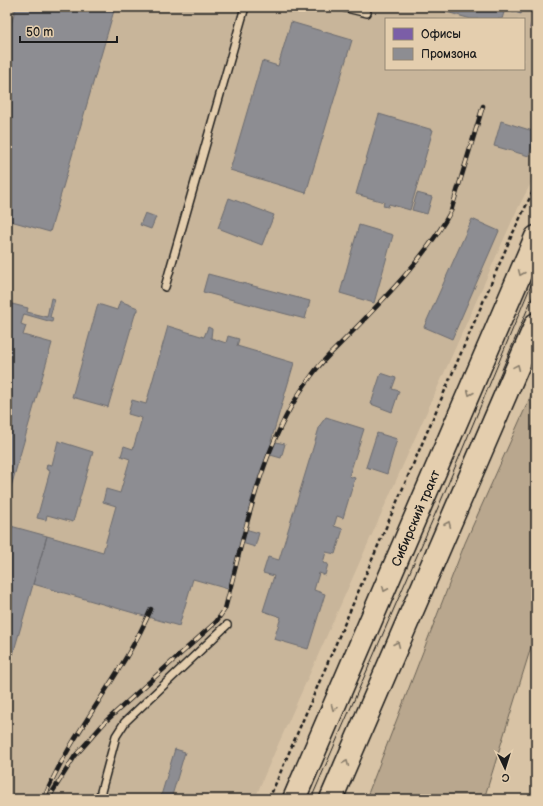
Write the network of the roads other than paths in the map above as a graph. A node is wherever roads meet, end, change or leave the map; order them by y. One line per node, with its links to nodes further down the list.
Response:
1 (245, 7): 5 (lane)
2 (342, 7): 3 (lane)
3 (367, 14)
4 (536, 237): 9 (main road, Сибирский тракт, one-way to 9)
5 (165, 287)
6 (536, 324): 10 (main road, one-way to 6)
7 (227, 625): 8 (lane)
8 (99, 799)
9 (294, 799)
10 (331, 799)

